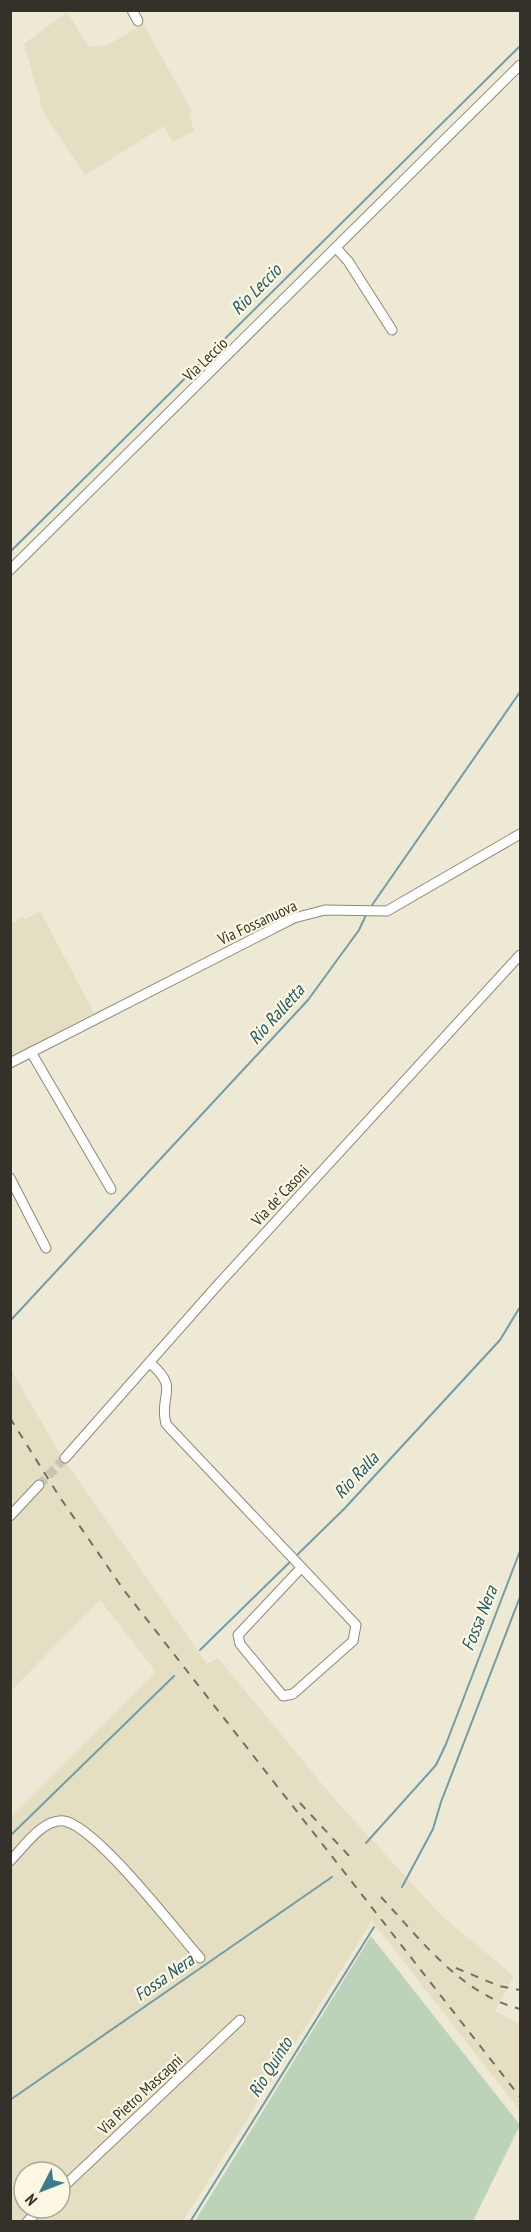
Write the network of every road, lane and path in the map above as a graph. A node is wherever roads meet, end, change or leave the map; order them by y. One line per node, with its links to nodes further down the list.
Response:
1 (132, 10): 2 (street)
2 (138, 21)
3 (520, 65): 4 (street, Via Leccio)
4 (337, 249): 5 (street); 6 (street, Via Leccio)
5 (392, 330)
6 (10, 570)
7 (520, 834): 9 (street, Via Fossanuova)
8 (520, 955): 14 (street, Via de' Casoni)
9 (32, 1052): 10 (street, Via Fossanuova); 12 (street)
10 (10, 1063)
11 (10, 1178): 13 (street)
12 (111, 1189)
13 (46, 1248)
14 (150, 1363): 15 (street, Via de' Casoni); 18 (street)
15 (64, 1458)
16 (39, 1485): 17 (street)
17 (10, 1516)
18 (299, 1567): 18 (street)
19 (10, 1861): 20 (street)
20 (200, 1958)
21 (240, 2020): 22 (street, Via Pietro Mascagni)
22 (72, 2179)

